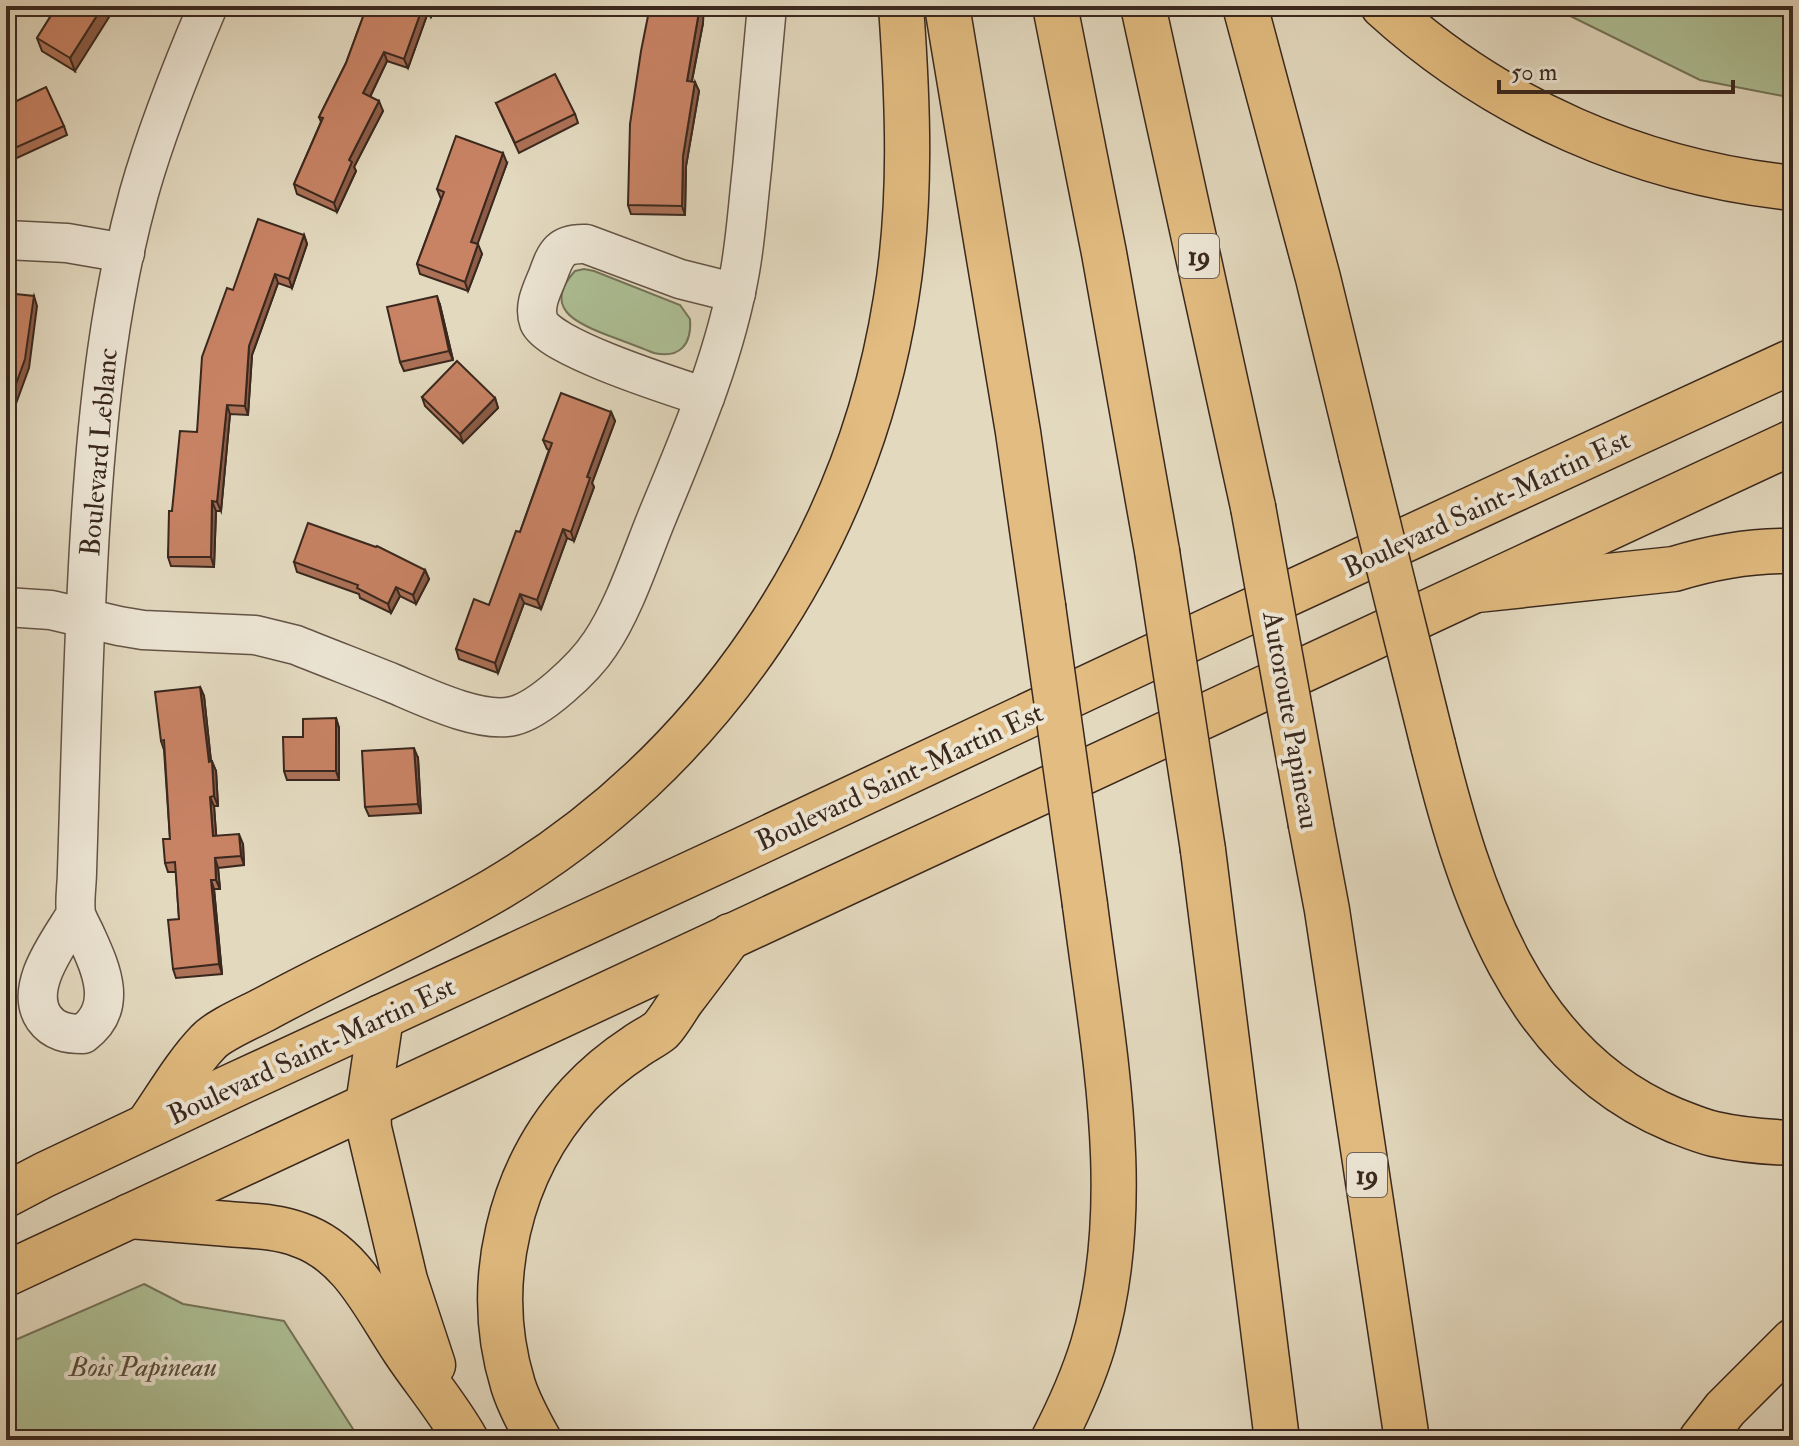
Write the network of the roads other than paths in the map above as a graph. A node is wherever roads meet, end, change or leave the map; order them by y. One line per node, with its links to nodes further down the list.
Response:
1 (208, 6): 11 (street, Boulevard Leblanc)
2 (767, 6): 12 (street)
3 (901, 6): 25 (main road)
4 (947, 6): 33 (main road, bridge)
5 (1055, 6): 34 (main road, bridge)
6 (1143, 6): 20 (main road, Autoroute Papineau / 19, bridge)
7 (1245, 6): 26 (main road, bridge)
8 (1383, 6): 9 (main road)
9 (1793, 188)
10 (6, 240): 11 (street)
11 (125, 253): 19 (street, Boulevard Leblanc)
12 (736, 293): 14 (street); 14 (street)
13 (1793, 361): 23 (main road, Boulevard Saint-Martin Est)
14 (705, 397): 19 (street)
15 (1793, 442): 17 (main road)
16 (1793, 551): 17 (main road)
17 (1477, 590): 22 (main road)
18 (6, 607): 19 (street)
19 (84, 617): 21 (street, Boulevard Leblanc)
20 (1327, 910): 35 (main road, Autoroute Papineau / 19); 36 (main road)
21 (76, 914)
22 (730, 936): 24 (main road); 32 (main road)
23 (381, 1017): 24 (main road); 25 (main road, Boulevard Saint-Martin Est)
24 (368, 1105): 28 (main road); 31 (main road)
25 (148, 1125): 27 (main road, Boulevard Saint-Martin Est)
26 (1793, 1143)
27 (6, 1195)
28 (130, 1216): 29 (main road); 31 (main road)
29 (6, 1274)
30 (1793, 1341): 37 (main road)
31 (460, 1429)
32 (539, 1440)
33 (1053, 1440)
34 (1277, 1440)
35 (1407, 1440)
36 (1429, 1440)
37 (1701, 1440)

